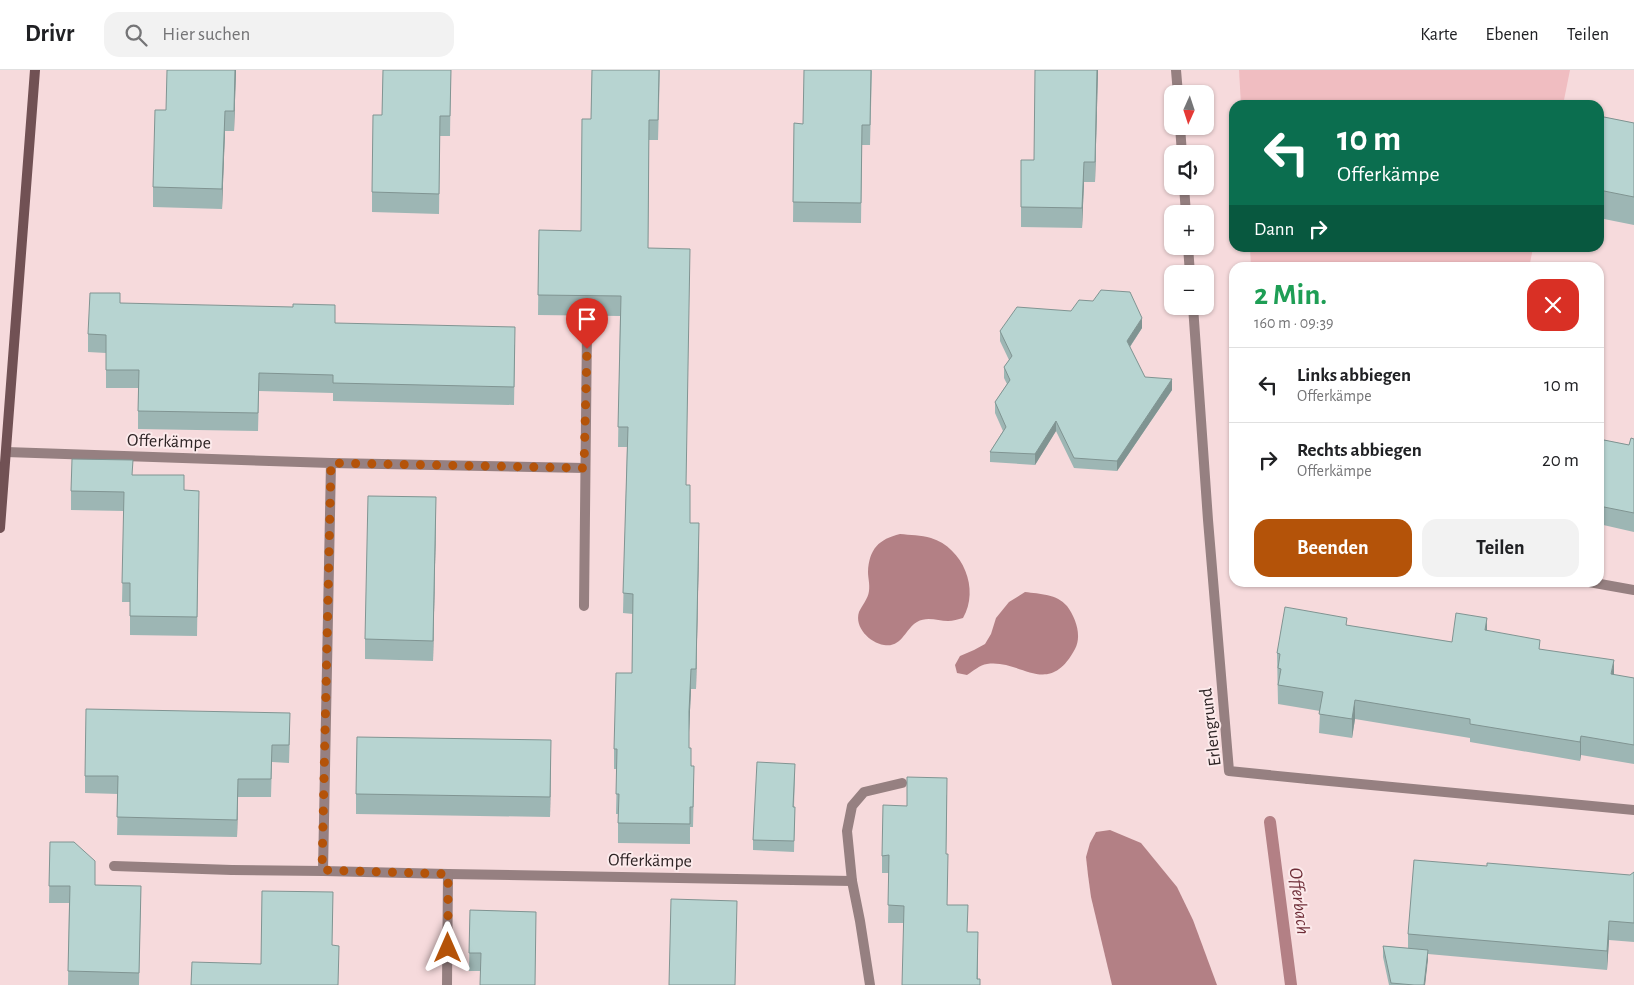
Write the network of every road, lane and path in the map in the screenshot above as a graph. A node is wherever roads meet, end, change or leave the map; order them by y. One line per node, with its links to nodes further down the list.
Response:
1 (34, 70): 6 (main road)
2 (1176, 70): 3 (street)
3 (1177, 85)
4 (1194, 315): 15 (street, Erlengrund)
5 (587, 329): 8 (street)
6 (6, 452): 7 (street, Offerkämpe); 9 (main road)
7 (331, 463): 8 (street, Offerkämpe); 17 (street)
8 (584, 468): 13 (street)
9 (1, 513): 10 (main road)
10 (0, 528)
11 (1604, 585): 12 (street)
12 (1634, 590)
13 (584, 606)
14 (902, 784): 19 (street)
15 (1634, 810)
16 (114, 866): 17 (street, Offerkämpe)
17 (322, 870): 18 (street, Offerkämpe)
18 (448, 874): 19 (street, Offerkämpe); 20 (street)
19 (852, 881): 21 (street)
20 (447, 985)
21 (870, 985)

